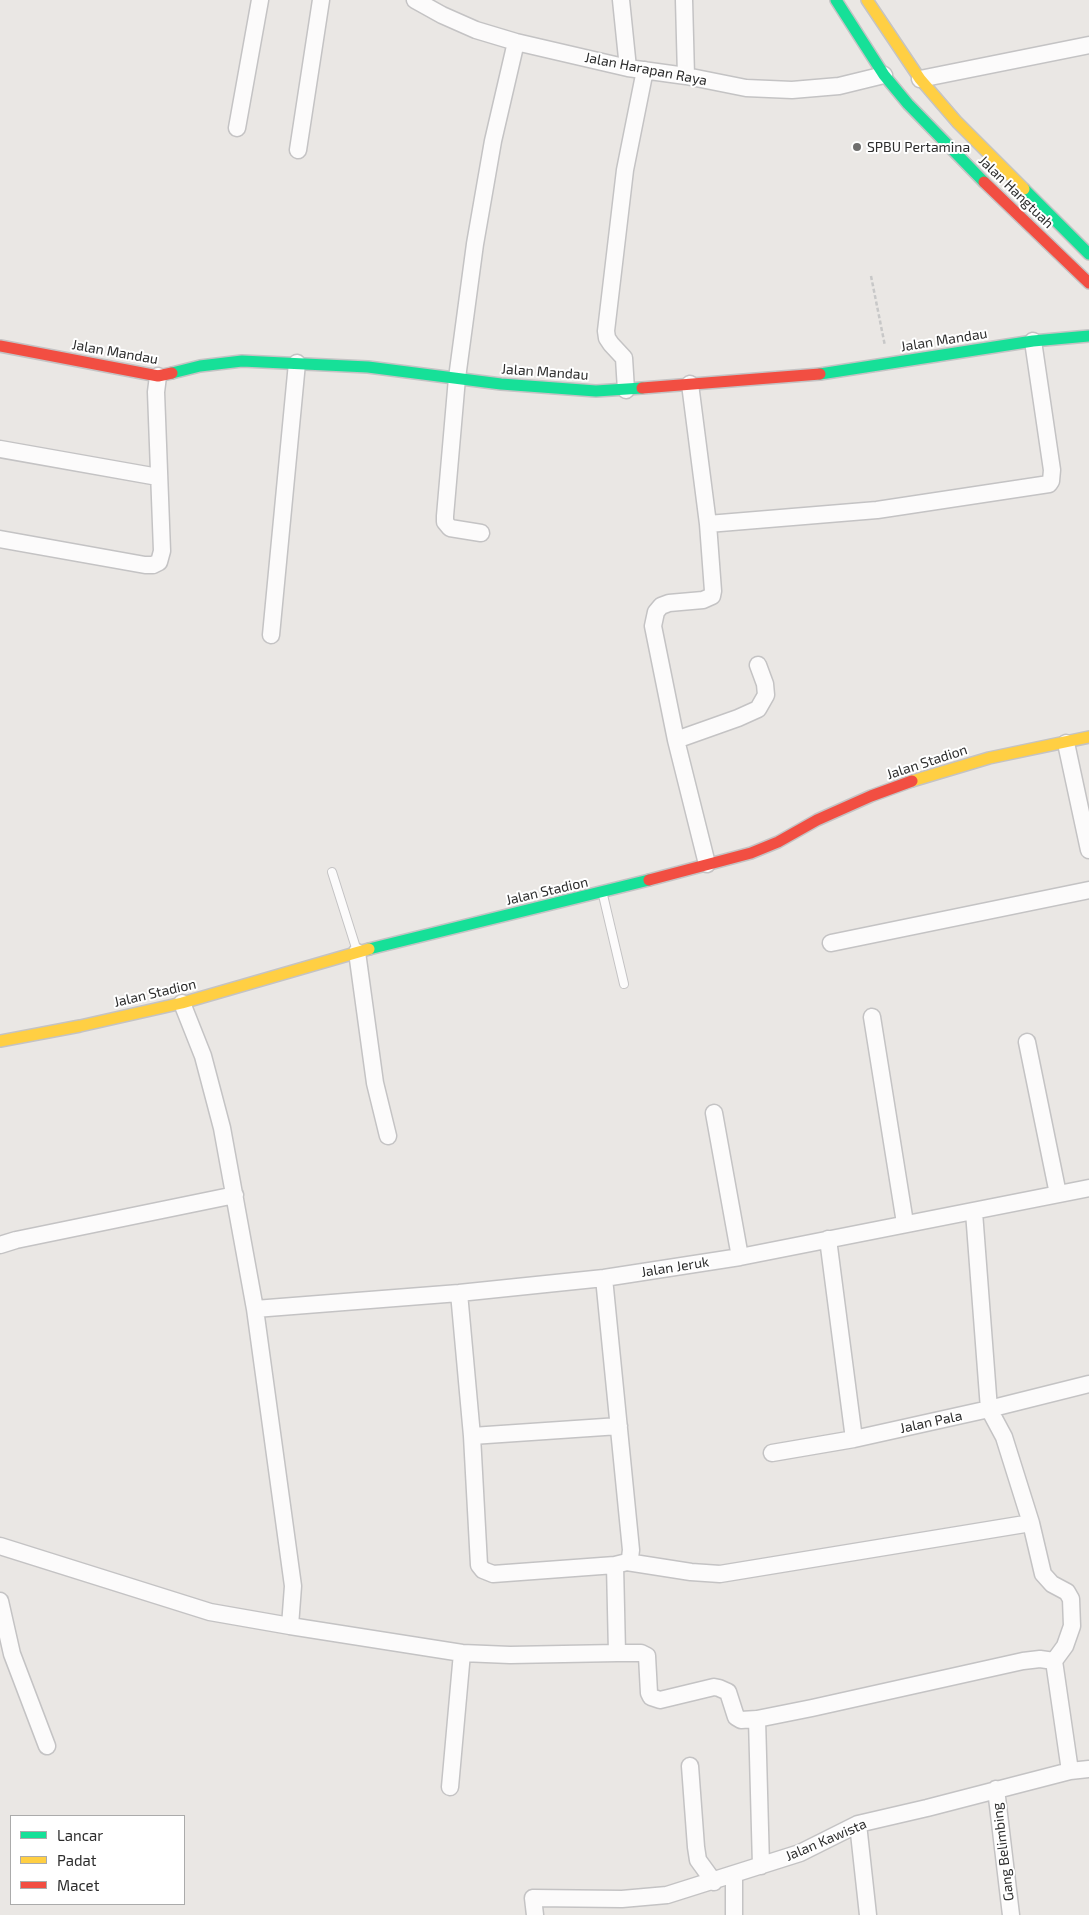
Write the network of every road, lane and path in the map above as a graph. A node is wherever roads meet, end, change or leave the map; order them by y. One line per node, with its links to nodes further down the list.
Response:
1 (260, 0): 15 (street)
2 (321, 0): 16 (street)
3 (415, 0): 8 (street, Jalan Harapan Raya)
4 (620, 0): 10 (street)
5 (684, 0): 13 (street)
6 (836, 0): 12 (main road, Jalan Hangtuah)
7 (867, 0): 14 (main road, Jalan Hangtuah)
8 (516, 42): 10 (street, Jalan Harapan Raya); 26 (street)
9 (1089, 46): 14 (street)
10 (628, 68): 11 (street, Jalan Harapan Raya)
11 (645, 70): 13 (street, Jalan Harapan Raya); 28 (street)
12 (884, 75): 13 (street, Jalan Harapan Raya); 19 (main road, Jalan Hangtuah)
13 (686, 76)
14 (920, 79): 17 (main road, Jalan Hangtuah)
15 (237, 128)
16 (298, 150)
17 (1089, 254)
18 (870, 276): 24 (path)
19 (1089, 282)
20 (1089, 336): 21 (main road, Jalan Mandau)
21 (1033, 341): 24 (main road, Jalan Mandau); 31 (street)
22 (0, 346): 25 (main road, Jalan Mandau)
23 (296, 363): 25 (main road, Jalan Mandau); 26 (main road, Jalan Mandau); 34 (street)
24 (889, 364): 27 (main road, Jalan Mandau)
25 (158, 376): 30 (street)
26 (457, 378): 28 (main road, Jalan Mandau); 32 (street)
27 (690, 384): 28 (main road, Jalan Mandau); 31 (street)
28 (626, 390)
29 (0, 449): 30 (street)
30 (158, 477): 33 (street)
31 (708, 524): 37 (street)
32 (481, 533)
33 (0, 539)
34 (271, 635)
35 (758, 665): 37 (street)
36 (1089, 737): 38 (main road, Jalan Stadion)
37 (676, 740): 40 (street)
38 (1066, 743): 39 (street); 40 (main road, Jalan Stadion)
39 (1089, 850)
40 (706, 864): 43 (main road, Jalan Stadion)
41 (332, 872): 45 (lane)
42 (1089, 890): 44 (street)
43 (603, 893): 45 (main road, Jalan Stadion); 46 (lane)
44 (832, 943)
45 (357, 952): 47 (main road, Jalan Stadion); 52 (street)
46 (624, 984)
47 (182, 1003): 49 (main road, Jalan Stadion); 55 (street)
48 (872, 1017): 57 (street)
49 (0, 1041)
50 (1027, 1042): 54 (street)
51 (714, 1113): 60 (street)
52 (388, 1136)
53 (1089, 1188): 54 (street, Jalan Jeruk)
54 (1058, 1194): 56 (street, Jalan Jeruk)
55 (235, 1195): 59 (street); 63 (street)
56 (974, 1212): 57 (street, Jalan Jeruk); 65 (street)
57 (905, 1223): 58 (street, Jalan Jeruk)
58 (828, 1239): 60 (street, Jalan Jeruk); 68 (street)
59 (0, 1245)
60 (740, 1257): 61 (street, Jalan Jeruk)
61 (604, 1278): 62 (street, Jalan Jeruk); 66 (street)
62 (459, 1293): 63 (street, Jalan Jeruk); 67 (street)
63 (255, 1309): 74 (street)
64 (1089, 1384): 65 (street, Jalan Pala)
65 (989, 1409): 68 (street, Jalan Pala); 70 (street)
66 (619, 1426): 67 (street); 72 (street)
67 (472, 1436): 72 (street)
68 (854, 1438): 69 (street, Jalan Pala)
69 (772, 1453)
70 (1031, 1523): 72 (street); 78 (street)
71 (0, 1546): 74 (street)
72 (621, 1563): 76 (street)
73 (0, 1601): 77 (street)
74 (290, 1626): 75 (street)
75 (462, 1653): 76 (street); 84 (street)
76 (617, 1653): 79 (street)
77 (6, 1655): 80 (street)
78 (1054, 1661): 79 (street); 83 (street)
79 (757, 1719): 87 (street)
80 (47, 1746)
81 (690, 1766): 89 (street)
82 (1089, 1769): 83 (street, Jalan Kawista)
83 (1070, 1771): 85 (street, Jalan Kawista)
84 (450, 1787)
85 (996, 1789): 86 (street, Jalan Kawista); 93 (street, Gang Belimbing)
86 (858, 1824): 87 (street, Jalan Kawista); 92 (street)
87 (761, 1866): 88 (street, Jalan Kawista)
88 (734, 1875): 89 (street, Jalan Kawista); 91 (street)
89 (714, 1882): 90 (street, Jalan Kawista)
90 (535, 1915)
91 (734, 1915)
92 (868, 1915)
93 (1011, 1915)

